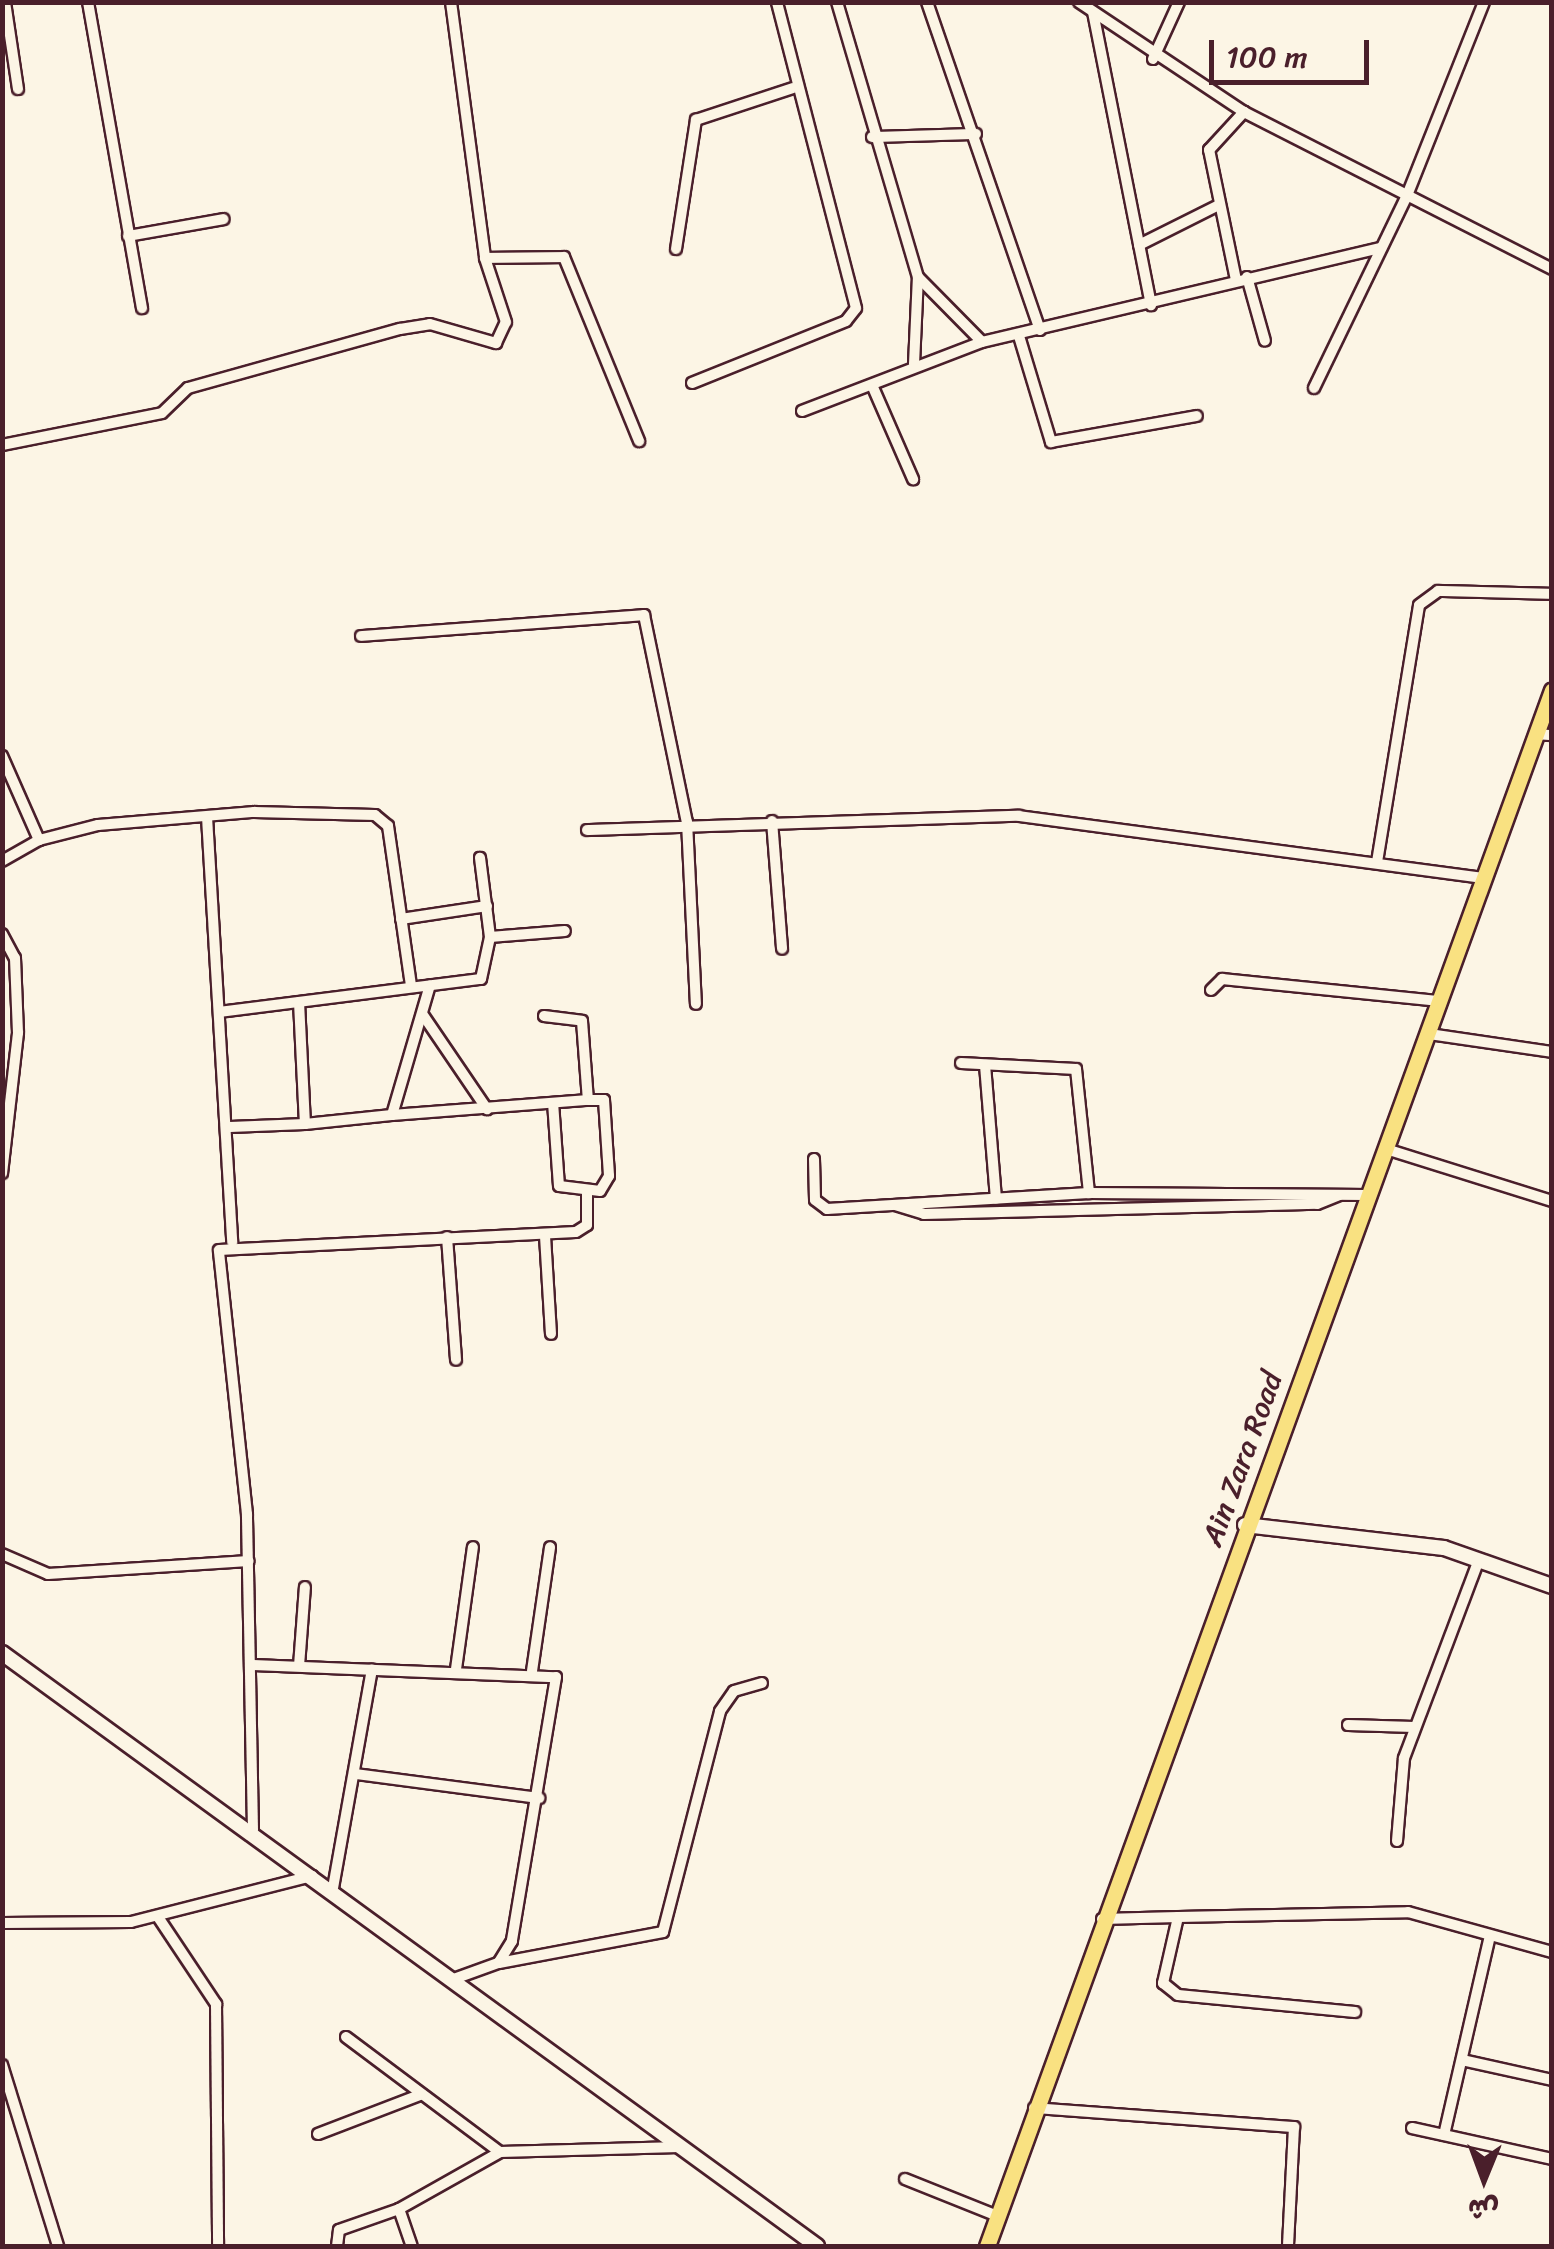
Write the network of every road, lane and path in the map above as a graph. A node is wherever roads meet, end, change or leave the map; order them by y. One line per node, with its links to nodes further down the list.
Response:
1 (5, 2): 13 (street)
2 (88, 2): 20 (street)
3 (451, 2): 24 (street)
4 (777, 2): 12 (street)
5 (838, 2): 16 (street)
6 (928, 2): 15 (street)
7 (1079, 2): 10 (street)
8 (1179, 2): 11 (street)
9 (1484, 2): 17 (street)
10 (1092, 11): 11 (street); 21 (street)
11 (1153, 59): 14 (street)
12 (793, 88): 23 (street); 35 (street)
13 (18, 89)
14 (1244, 112): 17 (street); 18 (street)
15 (976, 134): 16 (street); 30 (street)
16 (872, 137): 26 (street)
17 (1406, 198): 22 (street); 25 (street)
18 (1219, 204): 21 (street); 27 (street)
19 (224, 218): 20 (street)
20 (128, 236): 29 (street)
21 (1139, 244): 28 (street)
22 (1381, 248): 27 (street); 37 (street)
23 (676, 249)
24 (485, 258): 40 (street); 41 (street)
25 (1552, 269)
26 (918, 277): 33 (street); 34 (street)
27 (1242, 278): 28 (street); 32 (street)
28 (1151, 305): 30 (street)
29 (142, 308)
30 (1040, 330): 31 (street)
31 (1019, 336): 33 (street); 39 (street)
32 (1265, 341)
33 (982, 342): 34 (street)
34 (914, 364): 36 (street)
35 (692, 383)
36 (872, 385): 38 (street); 42 (street)
37 (1314, 388)
38 (802, 412)
39 (1197, 416)
40 (640, 441)
41 (2, 445)
42 (913, 479)
43 (1552, 594): 55 (street)
44 (361, 636): 50 (street)
45 (1552, 690): 46 (main road, Ain Zara Road)
46 (1544, 735): 56 (main road, Ain Zara Road)
47 (2, 756): 52 (street)
48 (207, 818): 52 (street); 58 (street); 71 (street)
49 (772, 821): 50 (street); 55 (street); 62 (street)
50 (687, 822): 51 (street); 70 (street)
51 (587, 830)
52 (38, 840): 54 (street)
53 (480, 858): 57 (street)
54 (2, 861)
55 (1378, 862): 56 (street)
56 (1484, 878): 68 (main road, Ain Zara Road)
57 (487, 906): 58 (street); 61 (street)
58 (401, 919): 66 (street)
59 (565, 931): 61 (street)
60 (2, 934): 63 (street)
61 (490, 937): 65 (street)
62 (782, 949)
63 (16, 976): 64 (street); 86 (street)
64 (2, 980)
65 (430, 984): 66 (street); 72 (street)
66 (410, 985): 69 (street)
67 (1211, 990): 68 (street)
68 (1440, 1001): 74 (main road, Ain Zara Road)
69 (299, 1002): 71 (street); 82 (street)
70 (696, 1004)
71 (219, 1012): 83 (street)
72 (423, 1014): 80 (street); 81 (street)
73 (544, 1016): 78 (street)
74 (1429, 1034): 75 (street); 84 (main road, Ain Zara Road)
75 (1552, 1052)
76 (961, 1063): 77 (street)
77 (985, 1065): 88 (street); 91 (street)
78 (588, 1100): 79 (street); 87 (street)
79 (553, 1104): 80 (street); 87 (street)
80 (487, 1109): 81 (street)
81 (392, 1116): 82 (street)
82 (306, 1124): 83 (street)
83 (230, 1128): 96 (street)
84 (1386, 1148): 90 (main road, Ain Zara Road); 92 (street)
85 (814, 1159): 93 (street)
86 (3, 1168)
87 (587, 1192): 94 (street)
88 (1089, 1193): 89 (street); 91 (street)
89 (1340, 1194): 90 (street); 93 (street)
90 (1368, 1195): 99 (main road, Ain Zara Road)
91 (996, 1199): 93 (street)
92 (1552, 1201)
93 (895, 1205)
94 (545, 1236): 95 (street); 97 (street)
95 (448, 1237): 96 (street); 98 (street)
96 (232, 1242): 104 (street)
97 (551, 1334)
98 (456, 1360)
99 (1245, 1526): 103 (street); 124 (main road, Ain Zara Road)
100 (473, 1547): 111 (street)
101 (550, 1547): 112 (street)
102 (2, 1554): 104 (street)
103 (1479, 1560): 105 (street); 115 (street)
104 (249, 1561): 108 (street)
105 (1552, 1586)
106 (304, 1587): 109 (street)
107 (2, 1654): 118 (street)
108 (252, 1665): 109 (street); 118 (street)
109 (299, 1666): 110 (street)
110 (372, 1669): 111 (street); 116 (street)
111 (456, 1669): 112 (street)
112 (532, 1672): 117 (street)
113 (762, 1683): 128 (street)
114 (1348, 1725): 115 (street)
115 (1414, 1727): 119 (street)
116 (356, 1774): 117 (street); 121 (street)
117 (539, 1798): 128 (street)
118 (253, 1830): 120 (street)
119 (1397, 1842)
120 (312, 1876): 121 (street); 122 (street)
121 (332, 1888): 129 (street)
122 (158, 1917): 125 (street); 147 (street)
123 (1178, 1918): 124 (street); 126 (street); 130 (street)
124 (1101, 1919): 136 (main road, Ain Zara Road)
125 (2, 1923)
126 (1490, 1936): 127 (street); 132 (street)
127 (1552, 1952)
128 (498, 1963): 129 (street)
129 (451, 1980): 140 (street)
130 (1355, 2012)
131 (346, 2038): 135 (street)
132 (1462, 2060): 134 (street); 139 (street)
133 (2, 2066): 146 (street)
134 (1552, 2080)
135 (422, 2094): 138 (street); 141 (street)
136 (1032, 2108): 145 (main road, Ain Zara Road); 152 (street)
137 (1412, 2128): 139 (street)
138 (318, 2134)
139 (1444, 2135): 142 (street)
140 (680, 2147): 141 (street); 150 (street)
141 (500, 2152): 144 (street)
142 (1552, 2159)
143 (905, 2179): 145 (street)
144 (399, 2208): 148 (street); 149 (street)
145 (995, 2215): 151 (main road, Ain Zara Road)
146 (58, 2246)
147 (218, 2246)
148 (337, 2246)
149 (412, 2246)
150 (817, 2246)
151 (987, 2246)
152 (1288, 2246)

